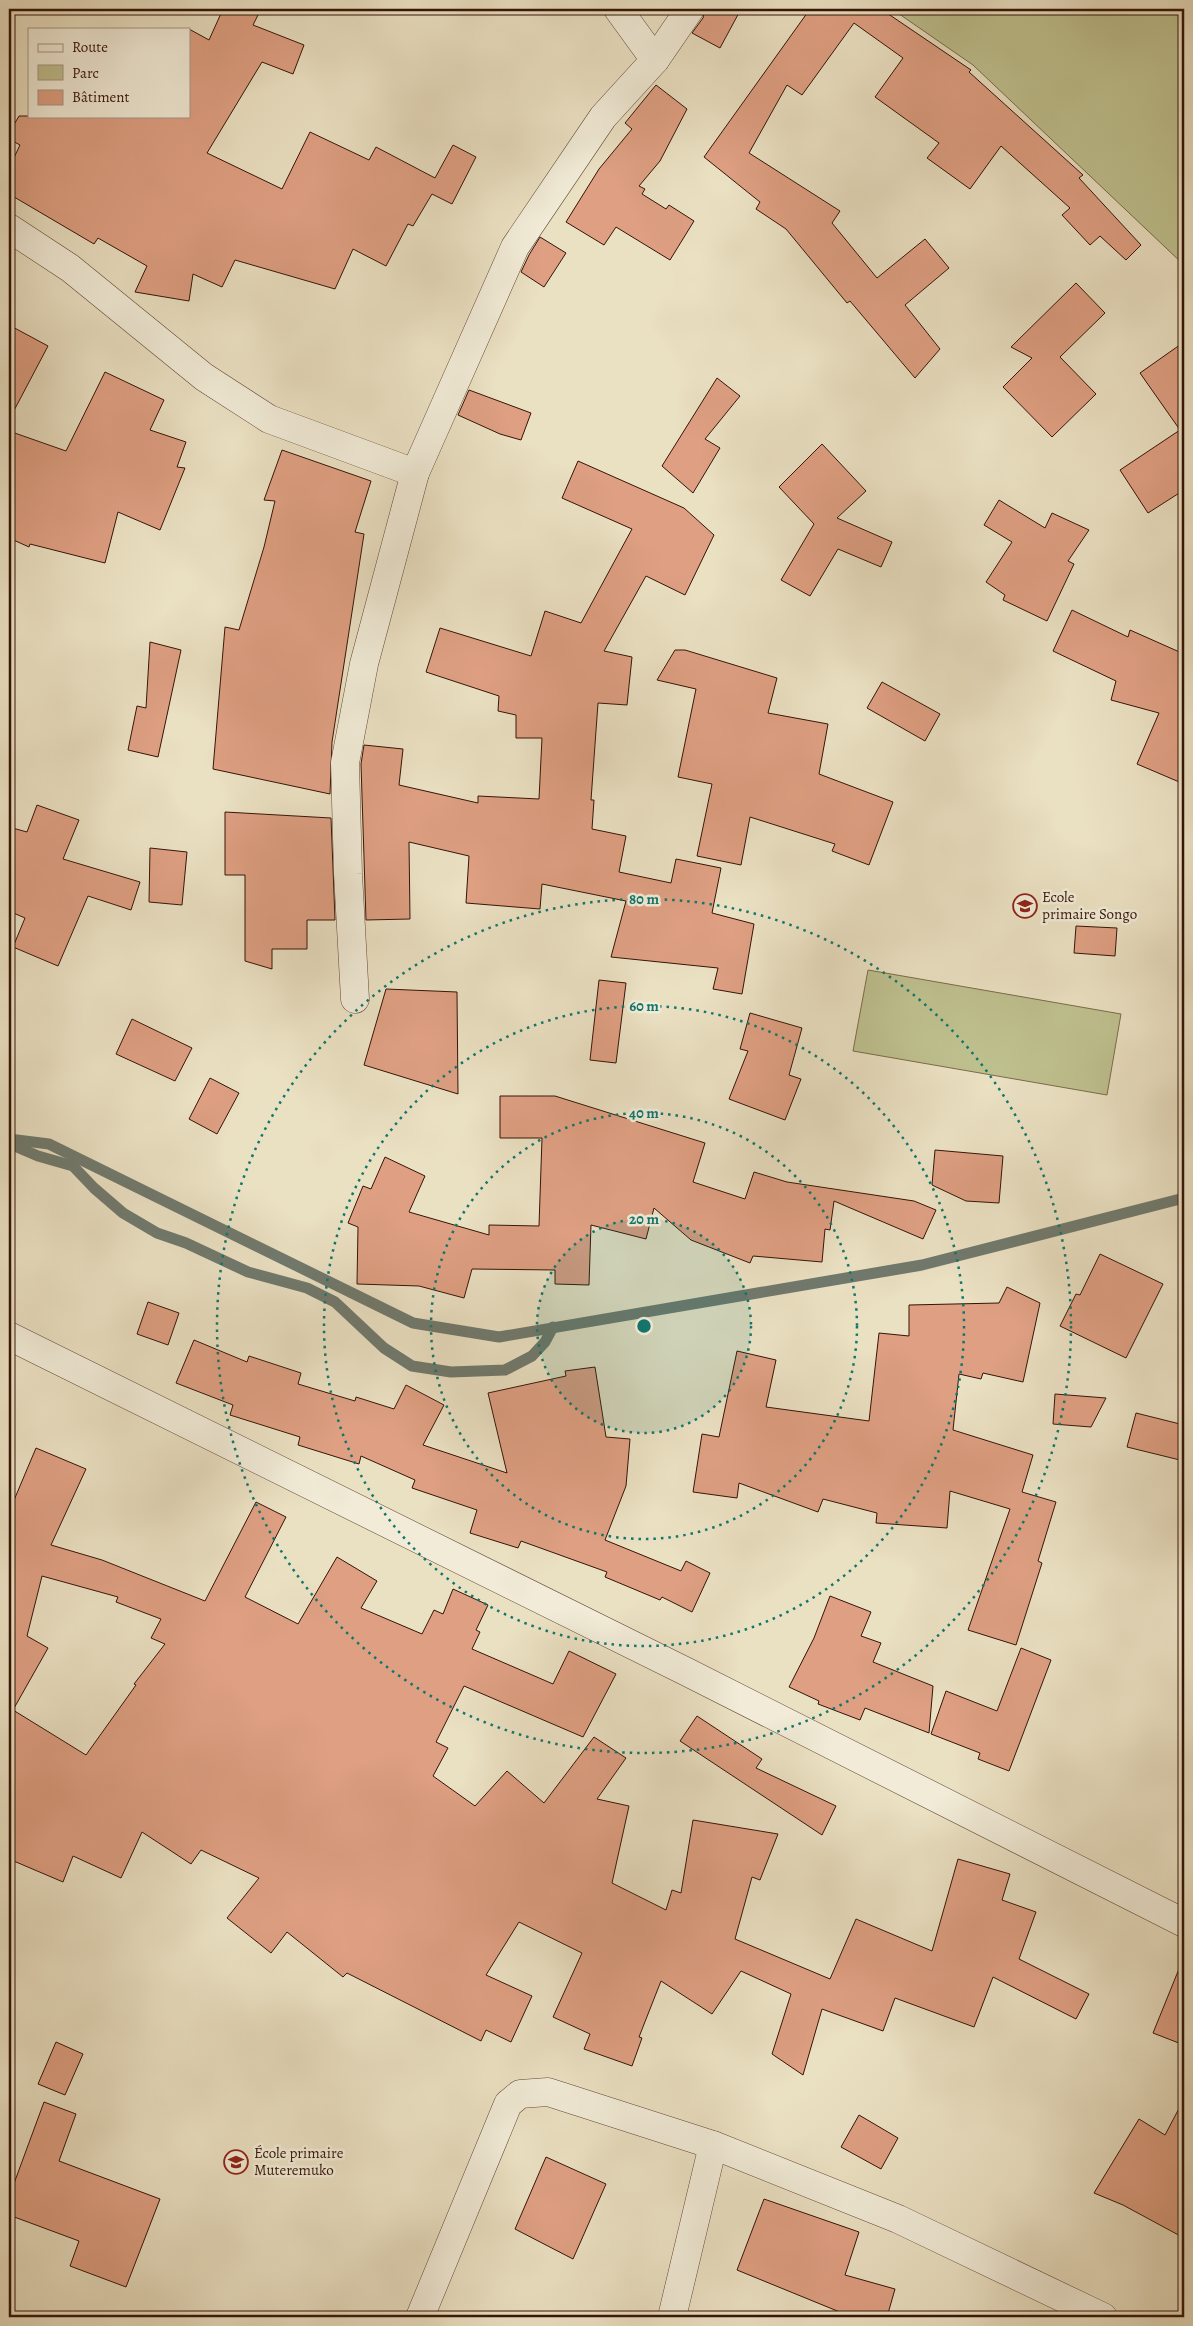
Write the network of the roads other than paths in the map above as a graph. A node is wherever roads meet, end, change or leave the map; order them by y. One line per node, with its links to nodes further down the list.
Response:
1 (618, 9): 3 (street)
2 (690, 9): 3 (street)
3 (655, 60): 5 (street)
4 (9, 228): 5 (street)
5 (415, 473): 6 (street)
6 (355, 999)
7 (9, 1336): 8 (street)
8 (1184, 1923)
9 (714, 2145): 10 (street); 11 (street); 12 (street)
10 (420, 2317)
11 (672, 2317)
12 (1103, 2317)

